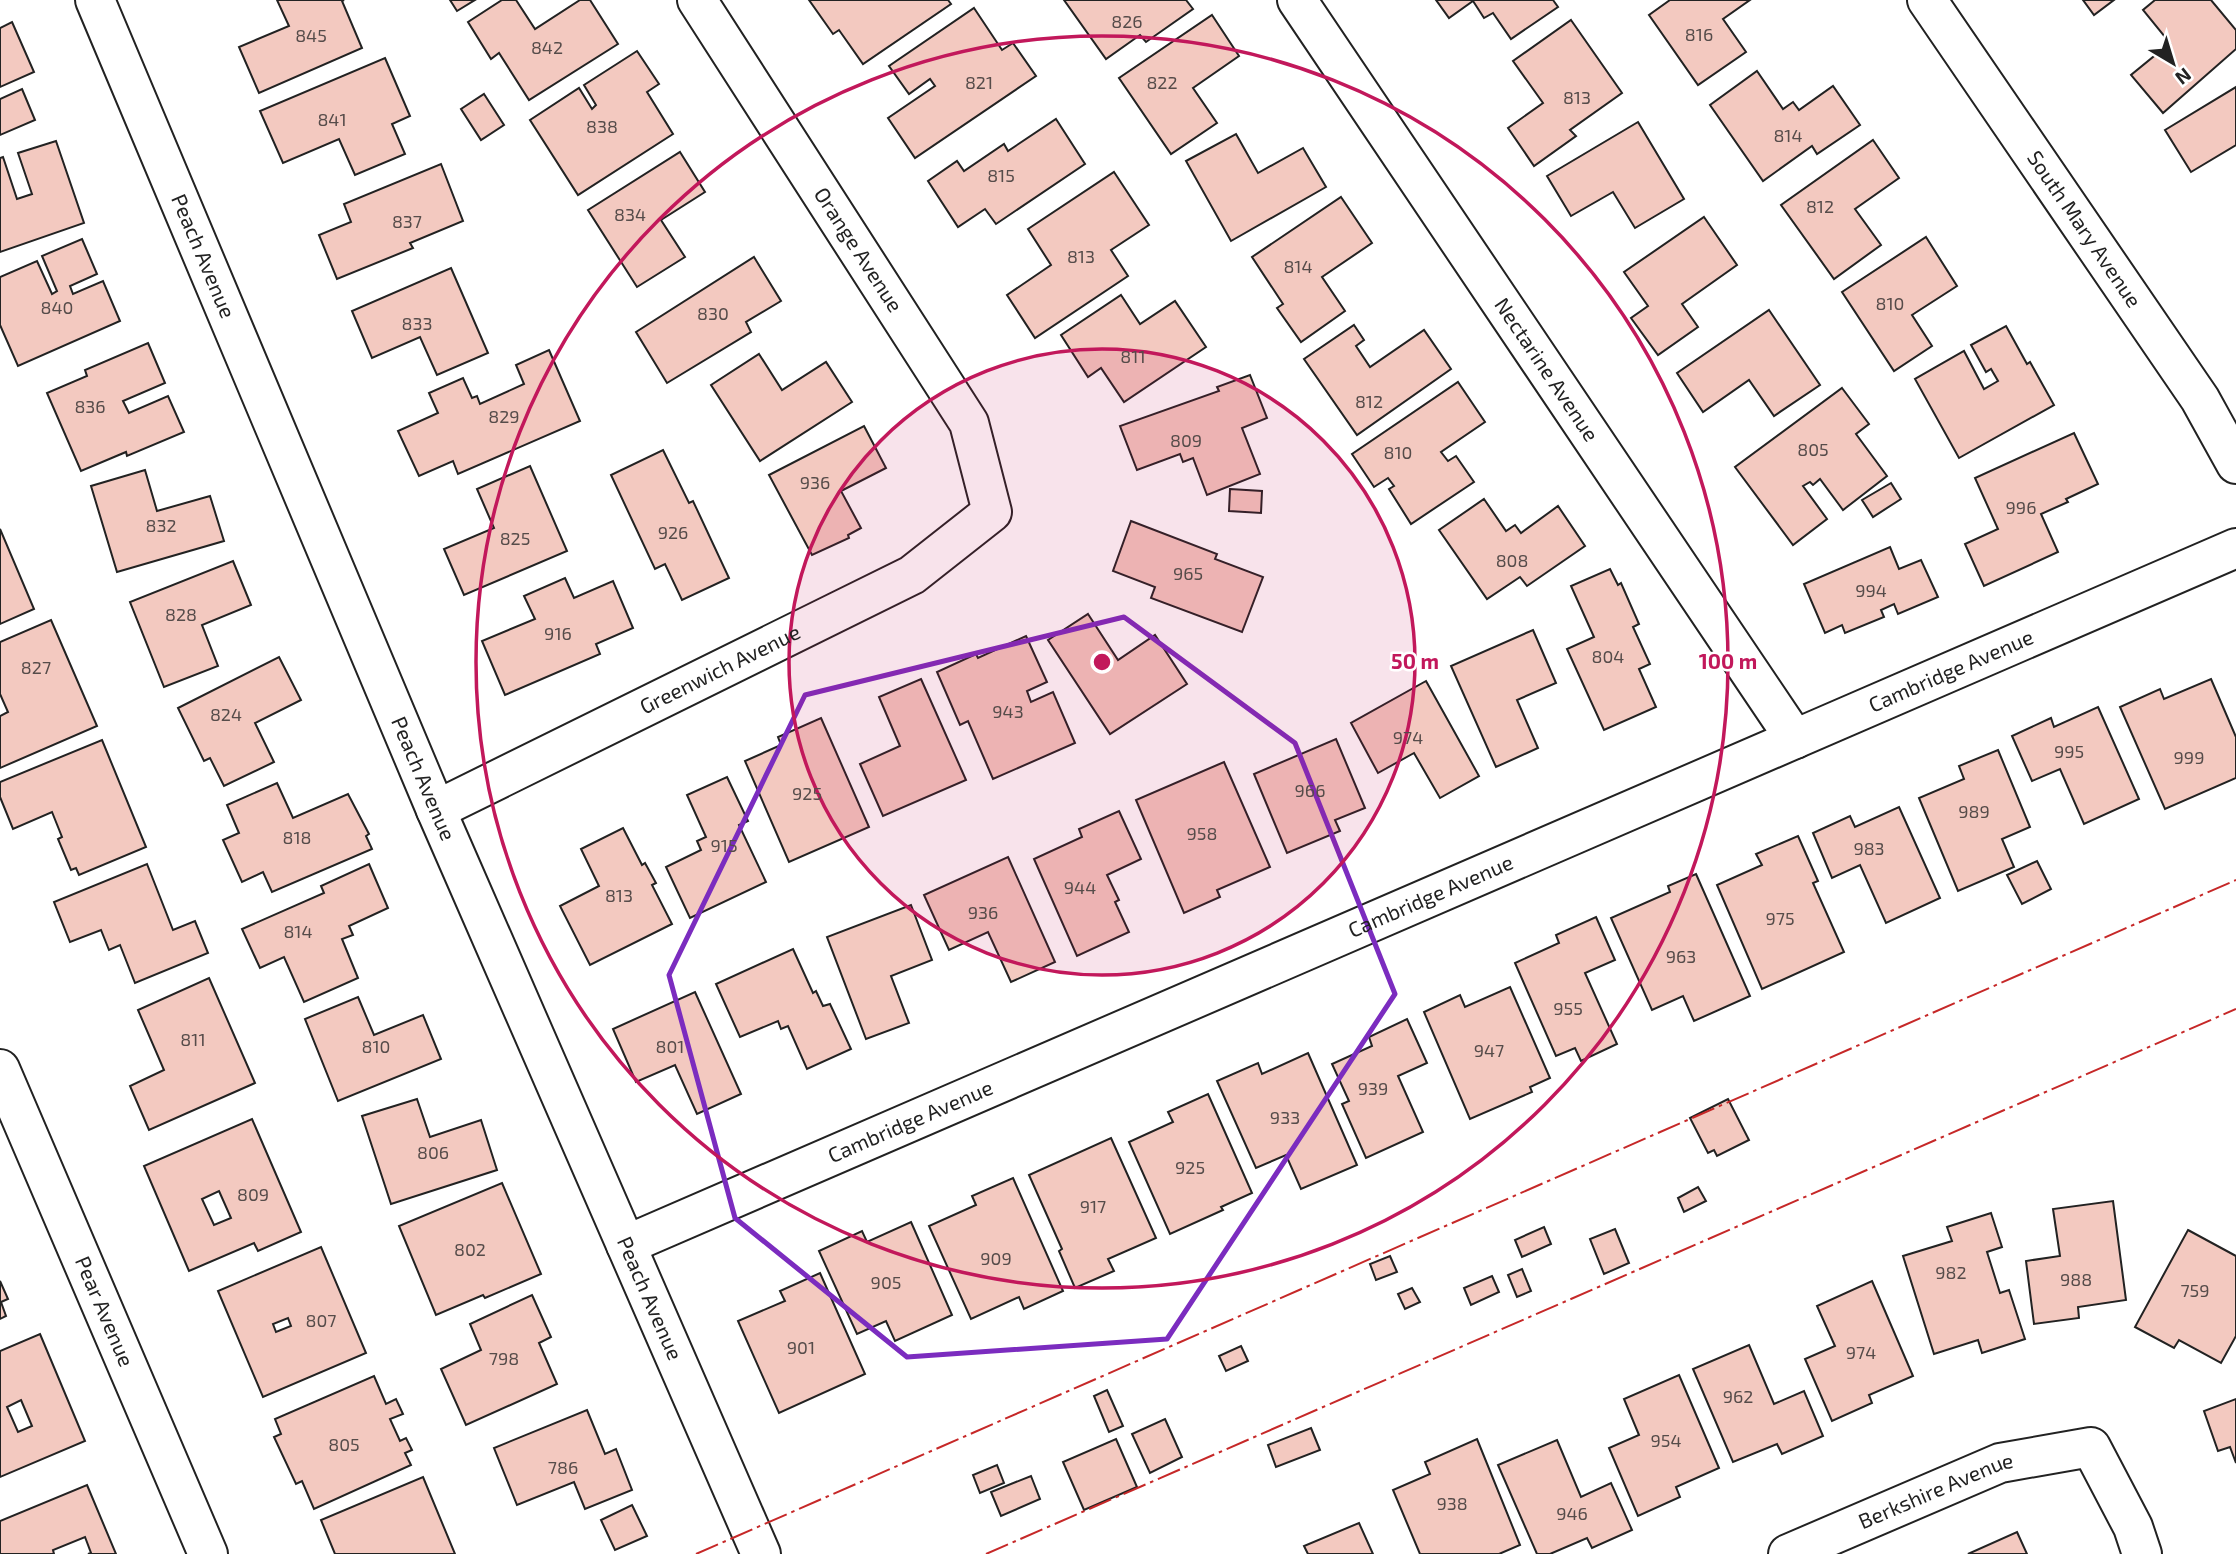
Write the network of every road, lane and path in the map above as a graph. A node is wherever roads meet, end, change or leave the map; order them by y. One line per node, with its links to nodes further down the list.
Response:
1 (95, 0): 9 (street, Peach Avenue)
2 (697, 0): 6 (street, Orange Avenue)
3 (1297, 0): 8 (street, Nectarine Avenue)
4 (1927, 0): 5 (street, South Mary Avenue)
5 (2236, 464)
6 (992, 512): 9 (street, Greenwich Avenue)
7 (2236, 548): 8 (street, Cambridge Avenue)
8 (1795, 739): 11 (street, Cambridge Avenue)
9 (436, 810): 11 (street, Peach Avenue)
10 (0, 1069): 12 (street, Pear Avenue)
11 (626, 1245): 13 (street, Peach Avenue)
12 (208, 1554)
13 (761, 1554)
14 (1788, 1554): 15 (street, Berkshire Avenue)
15 (2142, 1554)

